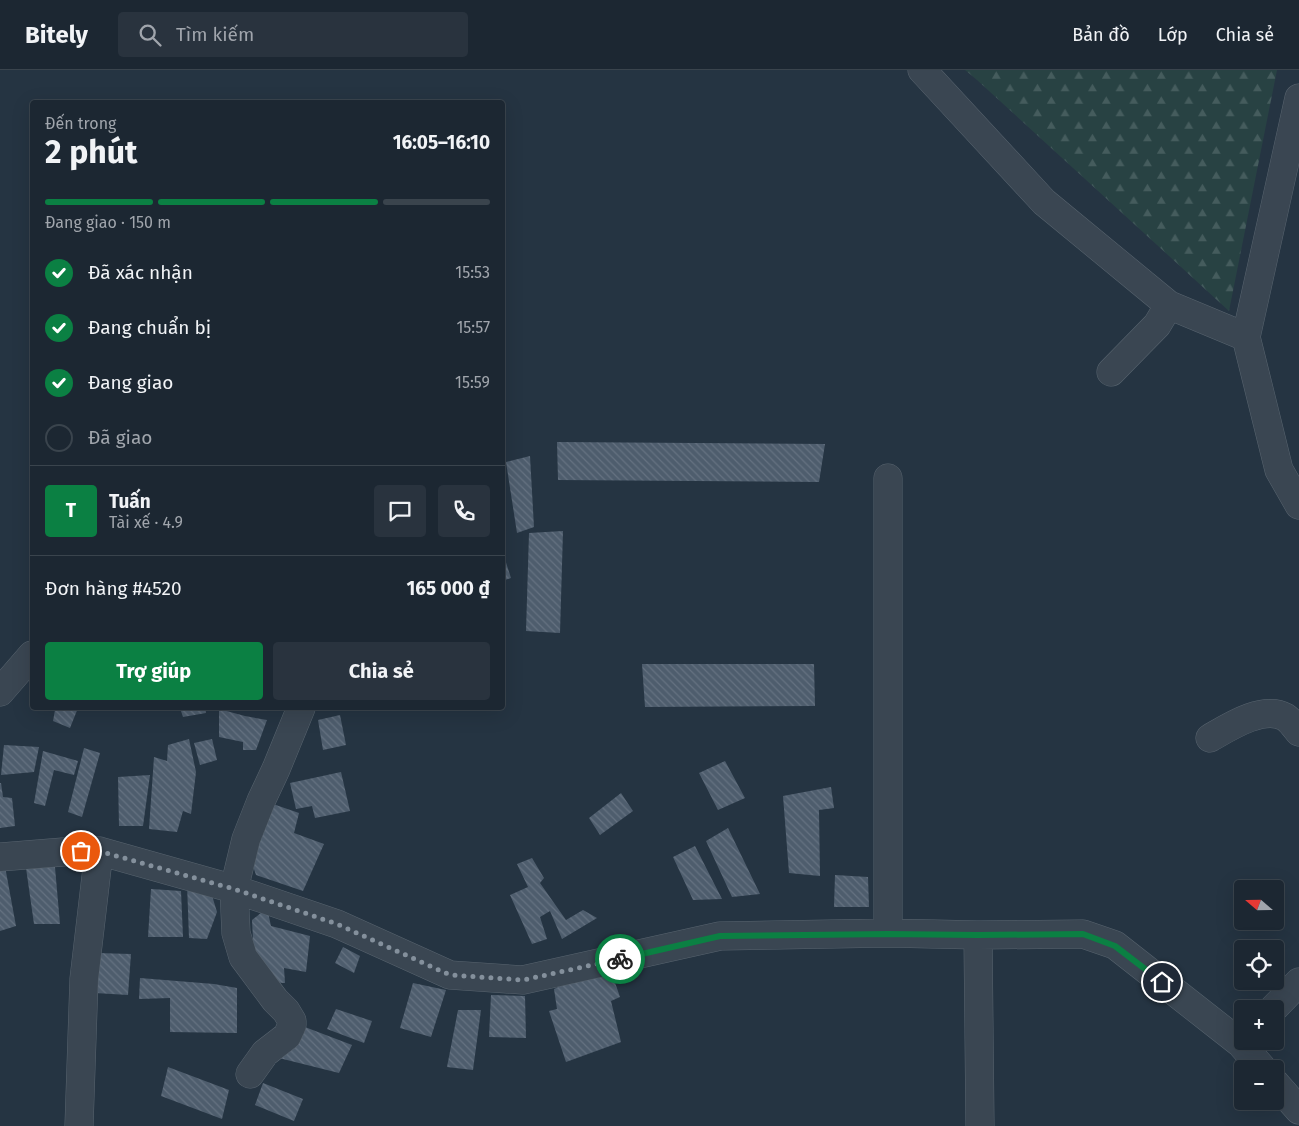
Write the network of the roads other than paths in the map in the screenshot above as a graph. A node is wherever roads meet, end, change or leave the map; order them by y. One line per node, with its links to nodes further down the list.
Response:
1 (922, 70): 3 (street)
2 (1299, 98): 4 (street)
3 (1169, 305): 4 (street); 5 (street)
4 (1246, 337): 7 (street)
5 (1111, 372)
6 (888, 478): 16 (street)
7 (1299, 505)
8 (30, 657): 9 (street)
9 (0, 692)
10 (300, 710): 15 (street)
11 (1299, 732): 12 (street)
12 (1210, 738)
13 (99, 851): 14 (street); 15 (street); 26 (street)
14 (0, 857)
15 (234, 889): 16 (street); 23 (street)
16 (888, 934): 17 (street)
17 (978, 935): 20 (street); 27 (street)
18 (1299, 982): 19 (street)
19 (1282, 1000)
20 (1234, 1037)
21 (1248, 1050): 22 (street)
22 (1256, 1060)
23 (250, 1074)
24 (1284, 1093): 25 (street)
25 (1299, 1110)
26 (79, 1126)
27 (980, 1126)

